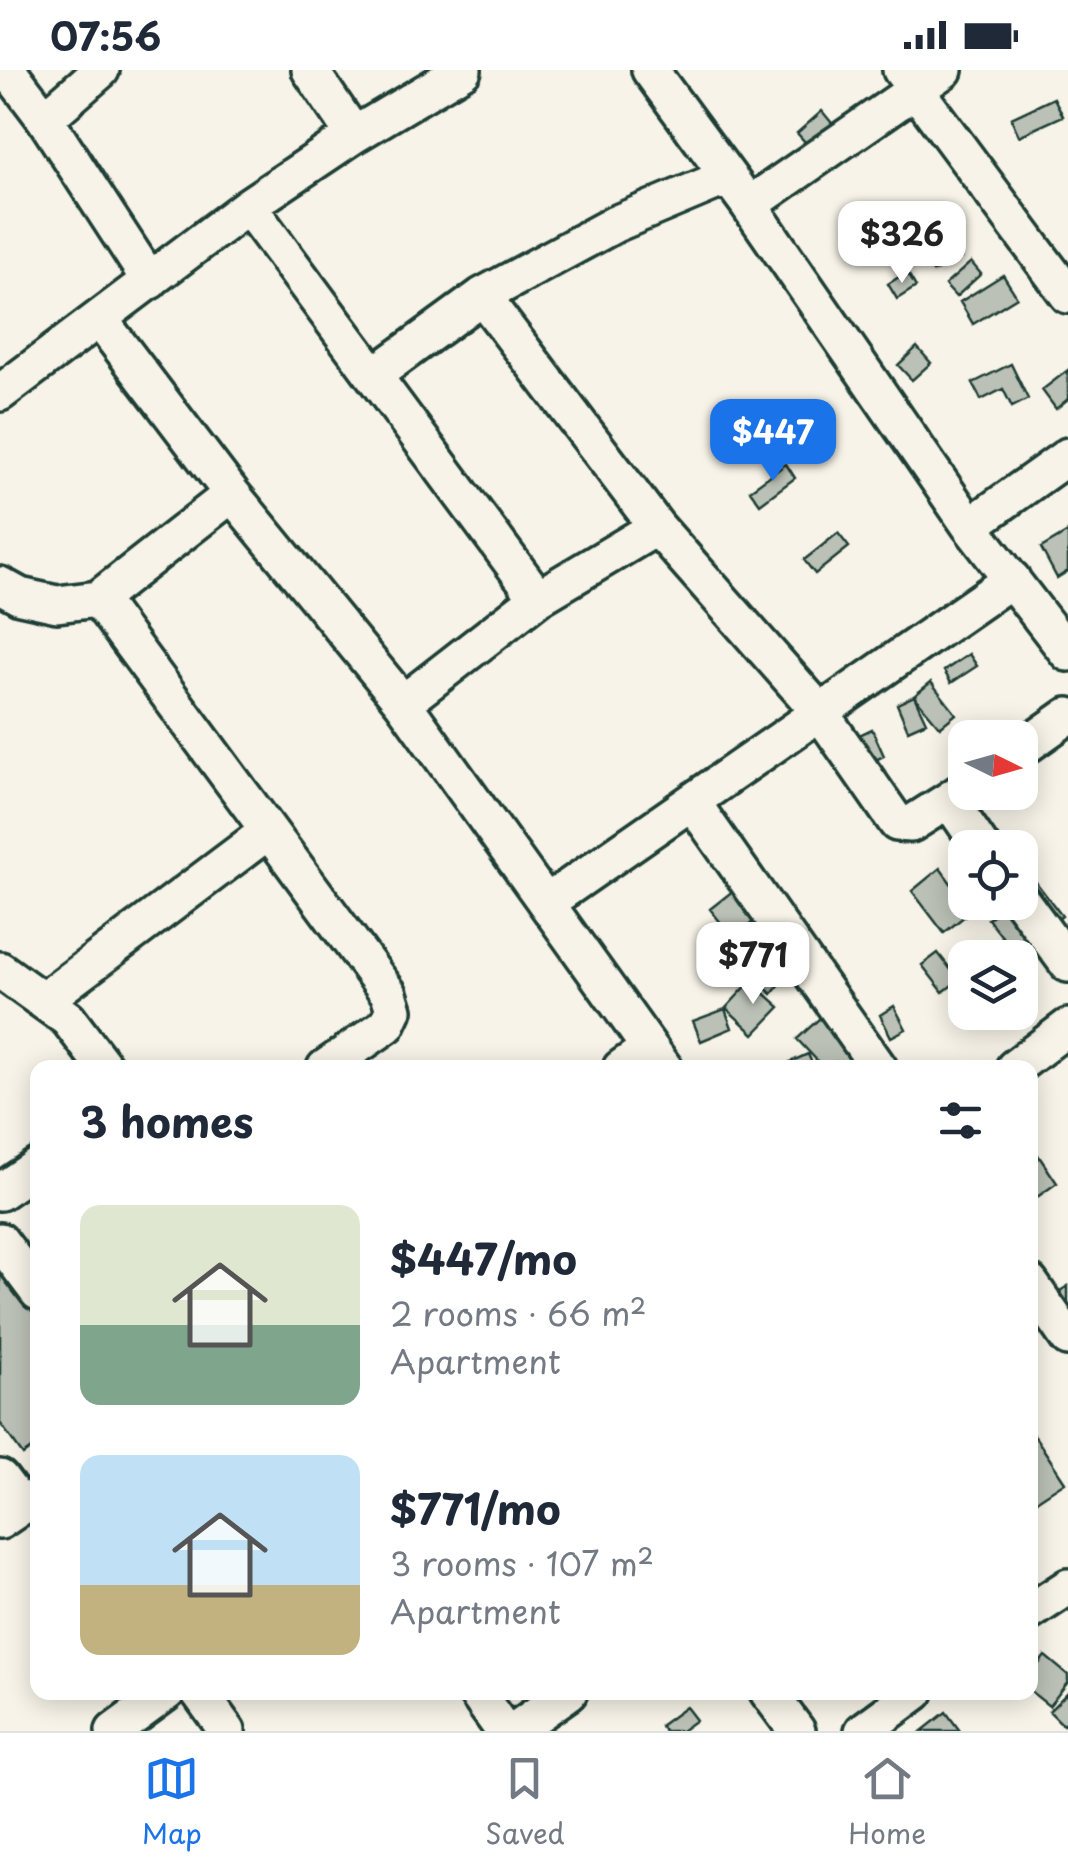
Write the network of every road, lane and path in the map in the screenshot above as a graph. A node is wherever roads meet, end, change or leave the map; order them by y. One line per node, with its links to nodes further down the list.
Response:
1 (8, 70): 7 (street)
2 (101, 70): 7 (street)
3 (310, 70): 8 (street)
4 (463, 70): 8 (street)
5 (650, 70): 9 (street)
6 (921, 77): 10 (street); 13 (street)
7 (45, 118): 12 (street)
8 (354, 135): 11 (street)
9 (727, 177): 10 (street); 14 (street)
10 (749, 205): 20 (street)
11 (248, 206): 12 (street); 16 (street)
12 (150, 280): 15 (street)
13 (1068, 295)
14 (482, 296): 16 (street); 21 (street)
15 (100, 320): 17 (street); 19 (street)
16 (374, 376): 24 (street)
17 (4, 380)
18 (1068, 456): 20 (street)
19 (232, 494): 25 (street); 27 (street)
20 (970, 526): 22 (street)
21 (657, 527): 24 (street); 28 (street)
22 (1012, 579): 26 (street); 28 (street)
23 (0, 585): 25 (street)
24 (538, 598): 27 (street)
25 (98, 600): 33 (street)
26 (1068, 654)
27 (403, 703): 34 (street)
28 (820, 712): 31 (street); 32 (street)
29 (1068, 716): 30 (street)
30 (1038, 737)
31 (948, 800)
32 (692, 802): 34 (street); 43 (street)
33 (267, 832): 38 (street); 41 (street)
34 (546, 902): 42 (street)
35 (1036, 920): 36 (street)
36 (1068, 964)
37 (0, 970): 38 (street)
38 (44, 1000): 40 (street)
39 (1068, 1027): 44 (street)
40 (99, 1060)
41 (342, 1060)
42 (643, 1060)
43 (874, 1060)
44 (1025, 1060)
45 (30, 1171): 46 (street)
46 (0, 1192)
47 (0, 1240): 48 (street)
48 (30, 1281)
49 (1038, 1295): 50 (street)
50 (1068, 1338)
51 (1068, 1586): 52 (street)
52 (1038, 1607)
53 (156, 1700): 59 (street)
54 (205, 1700): 60 (street)
55 (482, 1700): 61 (street)
56 (558, 1700): 62 (street)
57 (774, 1700): 63 (street)
58 (905, 1700): 64 (street)
59 (114, 1731)
60 (227, 1731)
61 (504, 1731)
62 (514, 1731)
63 (797, 1731)
64 (863, 1731)

